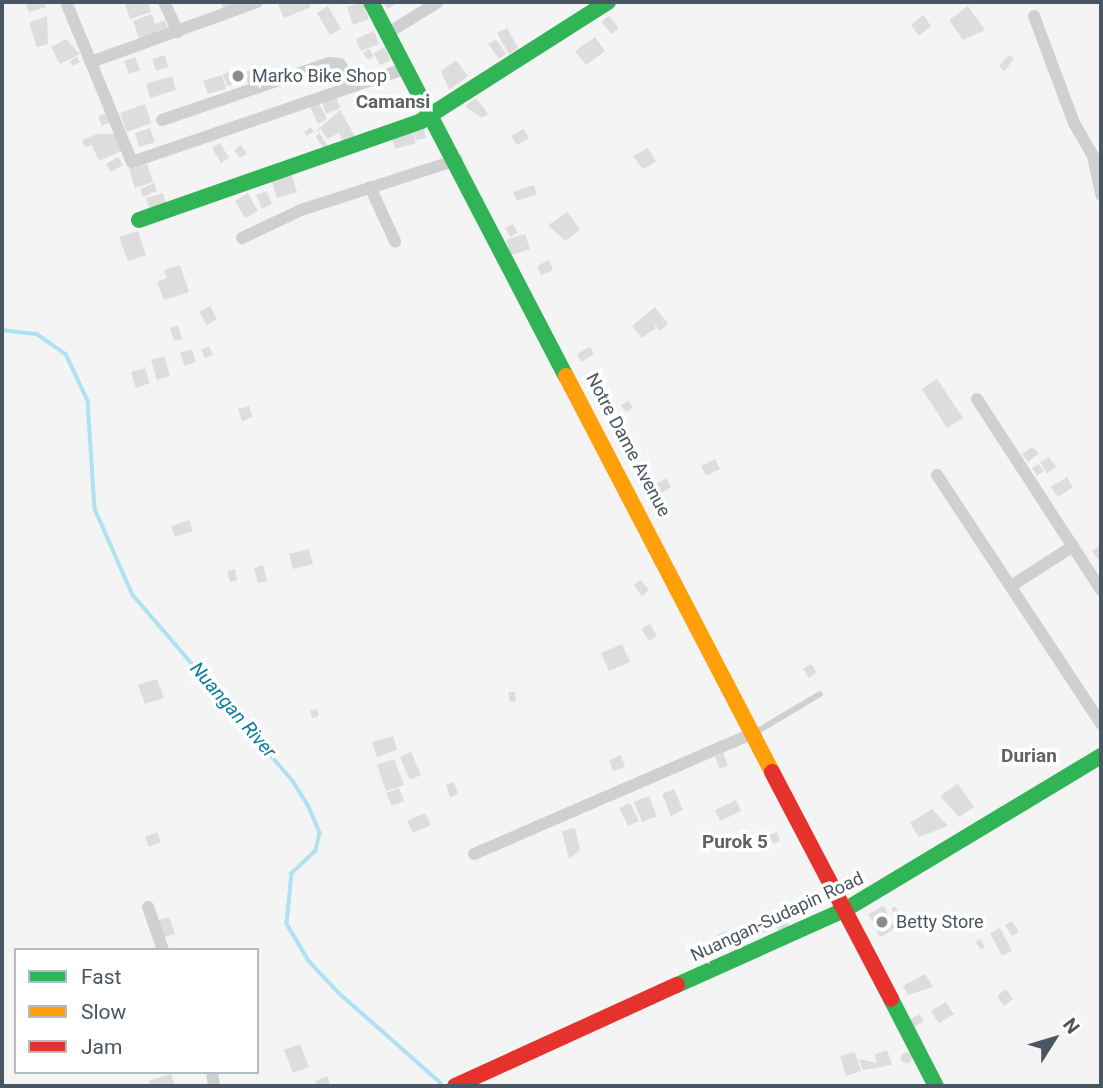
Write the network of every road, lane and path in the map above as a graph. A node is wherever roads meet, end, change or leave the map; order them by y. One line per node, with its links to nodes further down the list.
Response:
1 (66, 2): 10 (street)
2 (164, 2): 8 (street)
3 (257, 2): 8 (street)
4 (371, 2): 9 (street, Notre Dame Avenue)
5 (438, 2): 9 (street)
6 (608, 2): 13 (street)
7 (1034, 16): 17 (street)
8 (178, 32): 10 (street)
9 (388, 33): 11 (street, Notre Dame Avenue)
10 (90, 62): 12 (street)
11 (407, 68): 12 (street); 13 (street, Notre Dame Avenue)
12 (351, 84): 14 (street)
13 (432, 114): 15 (street, Notre Dame Avenue); 18 (street)
14 (162, 120)
15 (457, 160): 16 (street); 28 (street, Notre Dame Avenue)
16 (370, 187): 19 (street); 20 (street)
17 (1101, 195)
18 (139, 220)
19 (242, 238)
20 (395, 241)
21 (977, 400): 23 (street)
22 (937, 475): 24 (street)
23 (1073, 546): 24 (street); 25 (street)
24 (1011, 586): 27 (street)
25 (1101, 590)
26 (820, 694): 28 (lane)
27 (1101, 724)
28 (756, 732): 30 (street); 32 (street, Notre Dame Avenue)
29 (1101, 757): 32 (street, Nuangan-Sudapin Road)
30 (474, 855)
31 (148, 907): 33 (street)
32 (848, 908): 34 (street, Nuangan-Sudapin Road); 35 (street, Notre Dame Avenue)
33 (162, 948)
34 (455, 1086)
35 (936, 1086)

